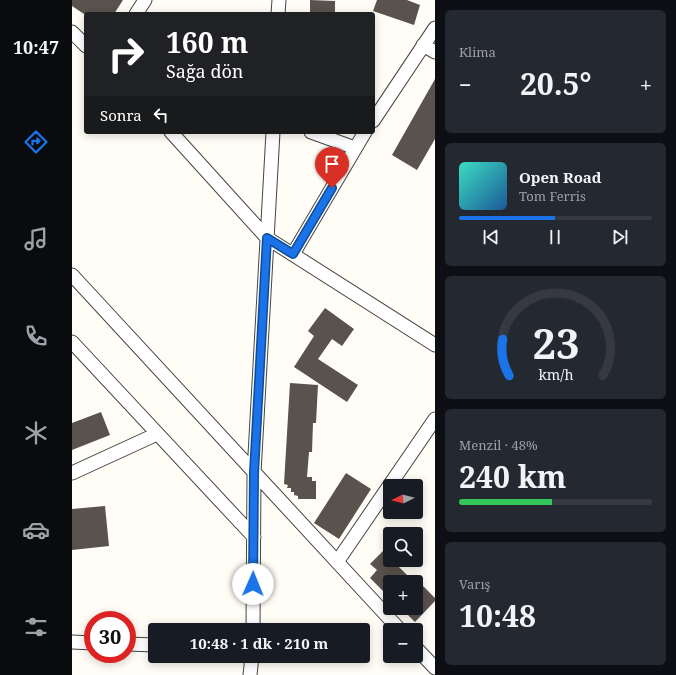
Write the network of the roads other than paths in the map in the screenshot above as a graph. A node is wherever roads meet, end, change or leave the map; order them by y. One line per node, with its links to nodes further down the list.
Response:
1 (145, 0): 3 (street)
2 (279, 0): 4 (street)
3 (137, 12)
4 (278, 12)
5 (435, 28): 8 (street)
6 (72, 32): 7 (street)
7 (84, 44)
8 (423, 45): 9 (street); 10 (street)
9 (435, 52)
10 (375, 118)
11 (173, 134): 16 (street)
12 (274, 134): 16 (street)
13 (316, 134): 15 (street)
14 (365, 134): 15 (street)
15 (355, 148): 17 (street)
16 (267, 238): 17 (street); 24 (street)
17 (293, 254): 20 (street)
18 (72, 275): 24 (street)
19 (72, 342): 22 (street)
20 (435, 345)
21 (435, 419): 26 (street)
22 (157, 434): 23 (street); 25 (street)
23 (72, 472)
24 (254, 473): 25 (street); 26 (street)
25 (254, 537): 27 (street)
26 (337, 562): 28 (street)
27 (253, 623)
28 (394, 623)
29 (72, 642): 30 (street)
30 (84, 643)
31 (136, 644): 32 (street)
32 (148, 645)
33 (423, 655): 35 (street)
34 (251, 663): 36 (street)
35 (435, 668)
36 (250, 675)

